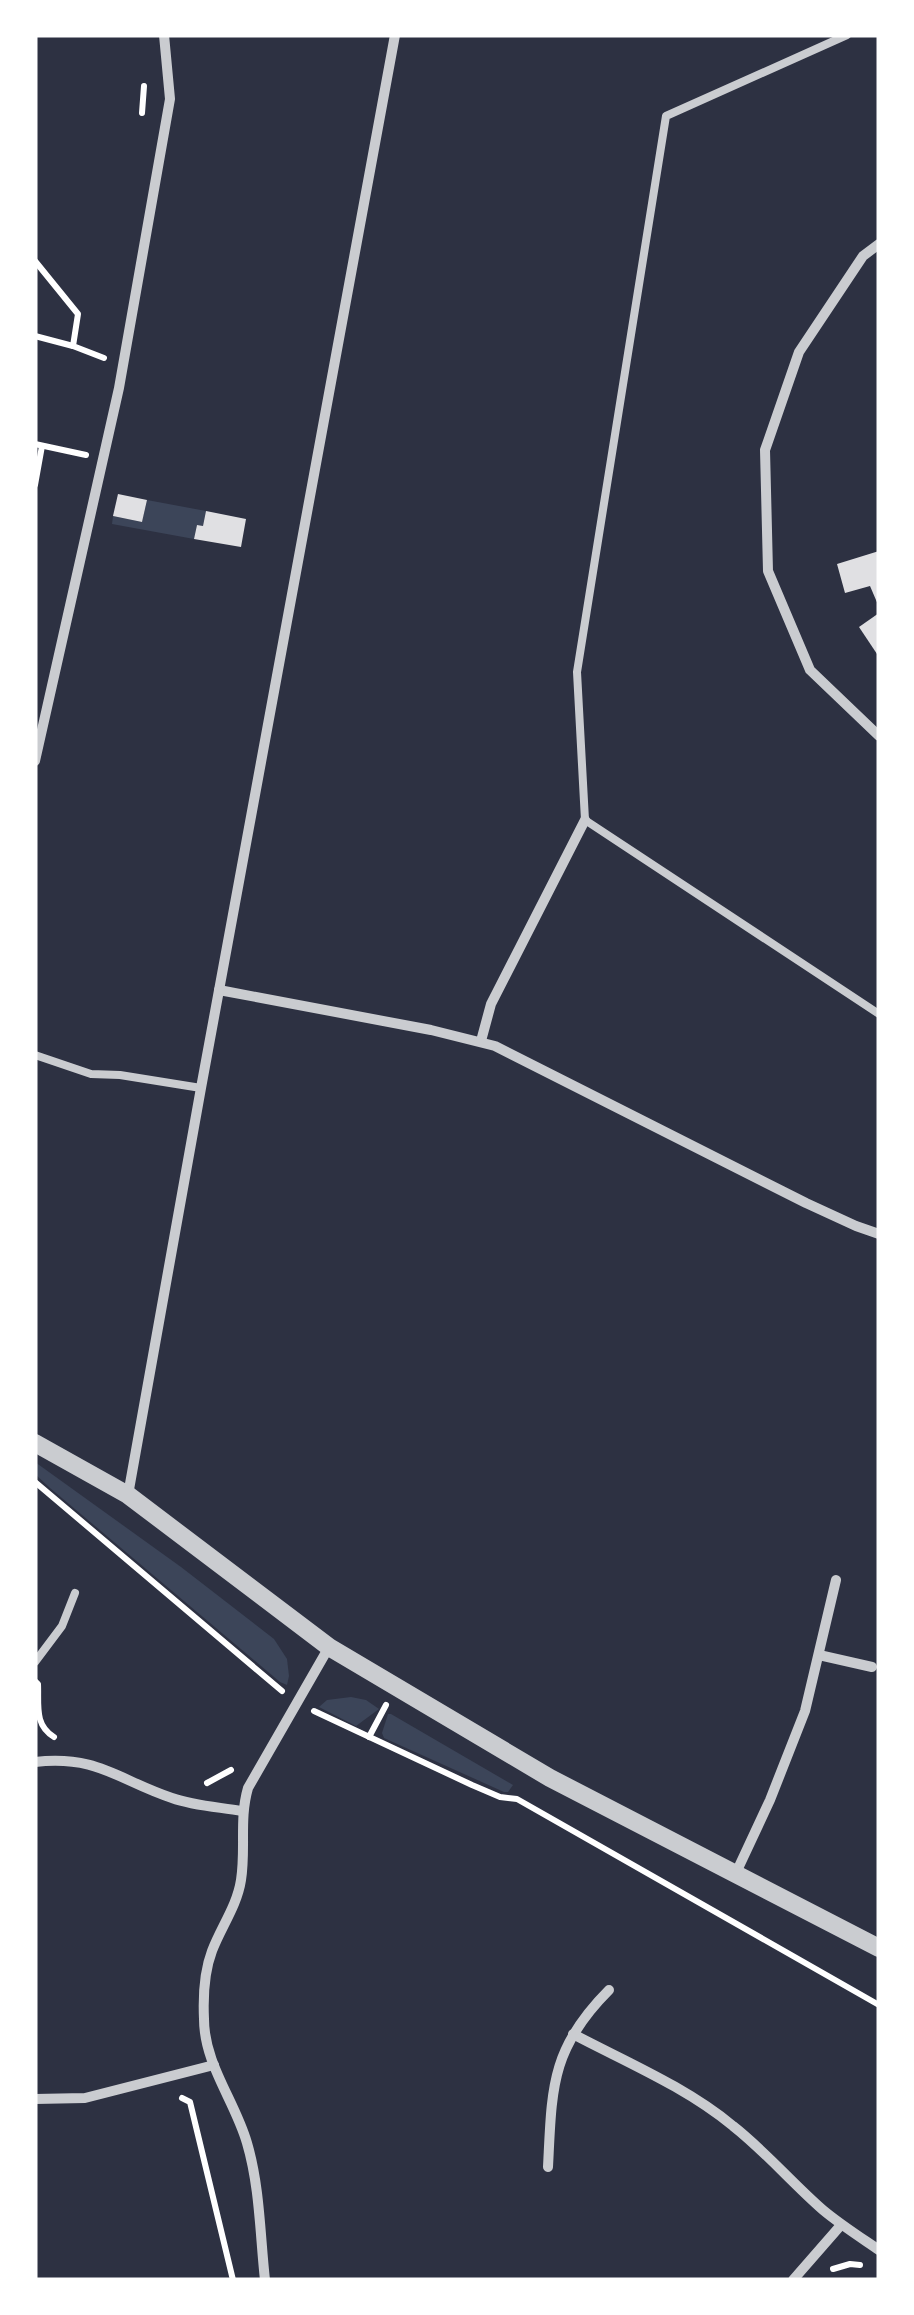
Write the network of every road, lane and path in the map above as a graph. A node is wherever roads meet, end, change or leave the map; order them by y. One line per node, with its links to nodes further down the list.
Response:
1 (164, 35): 8 (street)
2 (394, 35): 14 (street)
3 (847, 35): 13 (lane)
4 (879, 244): 11 (street)
5 (35, 261): 7 (path)
6 (35, 336): 7 (path)
7 (73, 346): 8 (path)
8 (122, 365): 12 (street)
9 (42, 446): 10 (path)
10 (35, 484)
11 (879, 736)
12 (35, 761)
13 (585, 820): 15 (lane); 16 (street)
14 (219, 990): 16 (street); 18 (street)
15 (879, 1014)
16 (482, 1041): 19 (street)
17 (35, 1055): 18 (lane)
18 (200, 1088): 22 (street)
19 (879, 1234)
20 (35, 1443): 22 (street)
21 (35, 1482): 30 (path)
22 (128, 1495): 25 (street)
23 (836, 1580): 26 (street)
24 (75, 1593): 27 (lane)
25 (329, 1647): 31 (street); 40 (street)
26 (818, 1655): 28 (street); 40 (street)
27 (35, 1662)
28 (872, 1667)
29 (35, 1682): 35 (path)
30 (281, 1690): 31 (path); 32 (path)
31 (298, 1701): 33 (path); 39 (street)
32 (272, 1706)
33 (319, 1714): 34 (path); 43 (path)
34 (310, 1728)
35 (61, 1739)
36 (35, 1762): 39 (street)
37 (236, 1765): 38 (path)
38 (196, 1783)
39 (242, 1811): 45 (street)
40 (735, 1875): 41 (street)
41 (879, 1948)
42 (609, 1990): 44 (street)
43 (879, 2005)
44 (573, 2034): 48 (street); 49 (street)
45 (214, 2065): 47 (street); 54 (street)
46 (173, 2098): 53 (path)
47 (35, 2099)
48 (548, 2167)
49 (841, 2225): 50 (street); 55 (street)
50 (879, 2250)
51 (869, 2267): 52 (path)
52 (824, 2276)
53 (234, 2280)
54 (265, 2280)
55 (793, 2280)

